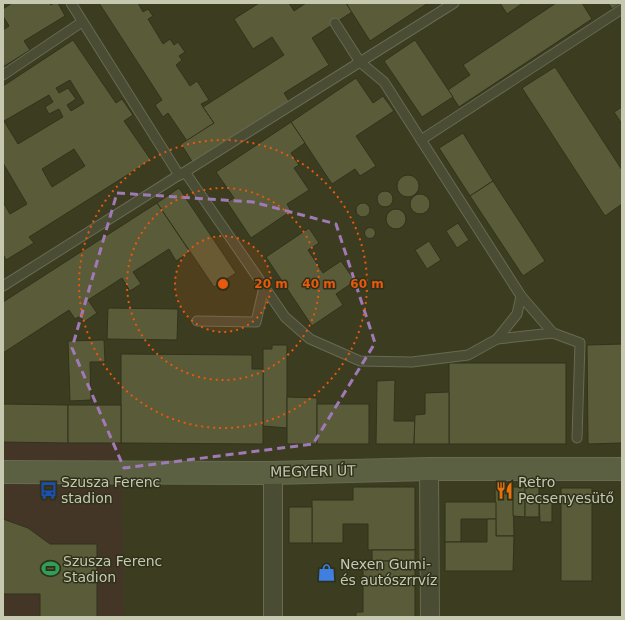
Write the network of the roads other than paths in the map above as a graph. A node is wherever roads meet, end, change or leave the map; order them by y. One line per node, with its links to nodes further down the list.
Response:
1 (70, 3): 4 (lane)
2 (454, 3): 6 (lane)
3 (622, 9): 8 (lane)
4 (82, 22): 7 (lane); 9 (lane)
5 (335, 23): 6 (lane)
6 (360, 62): 8 (lane); 9 (lane)
7 (3, 75)
8 (421, 140): 12 (lane)
9 (182, 174): 10 (lane); 11 (lane)
10 (3, 286)
11 (264, 287): 13 (lane); 15 (lane)
12 (521, 296): 14 (lane); 15 (lane)
13 (197, 321)
14 (553, 333): 15 (lane); 16 (lane)
15 (497, 339)
16 (577, 438)
17 (429, 469): 18 (main road, MEGYERI ÚT); 20 (main road, MEGYERI ÚT); 23 (street)
18 (622, 469): 21 (street)
19 (3, 472): 20 (main road, MEGYERI ÚT)
20 (273, 473): 22 (street)
21 (622, 474)
22 (273, 617)
23 (430, 617)

